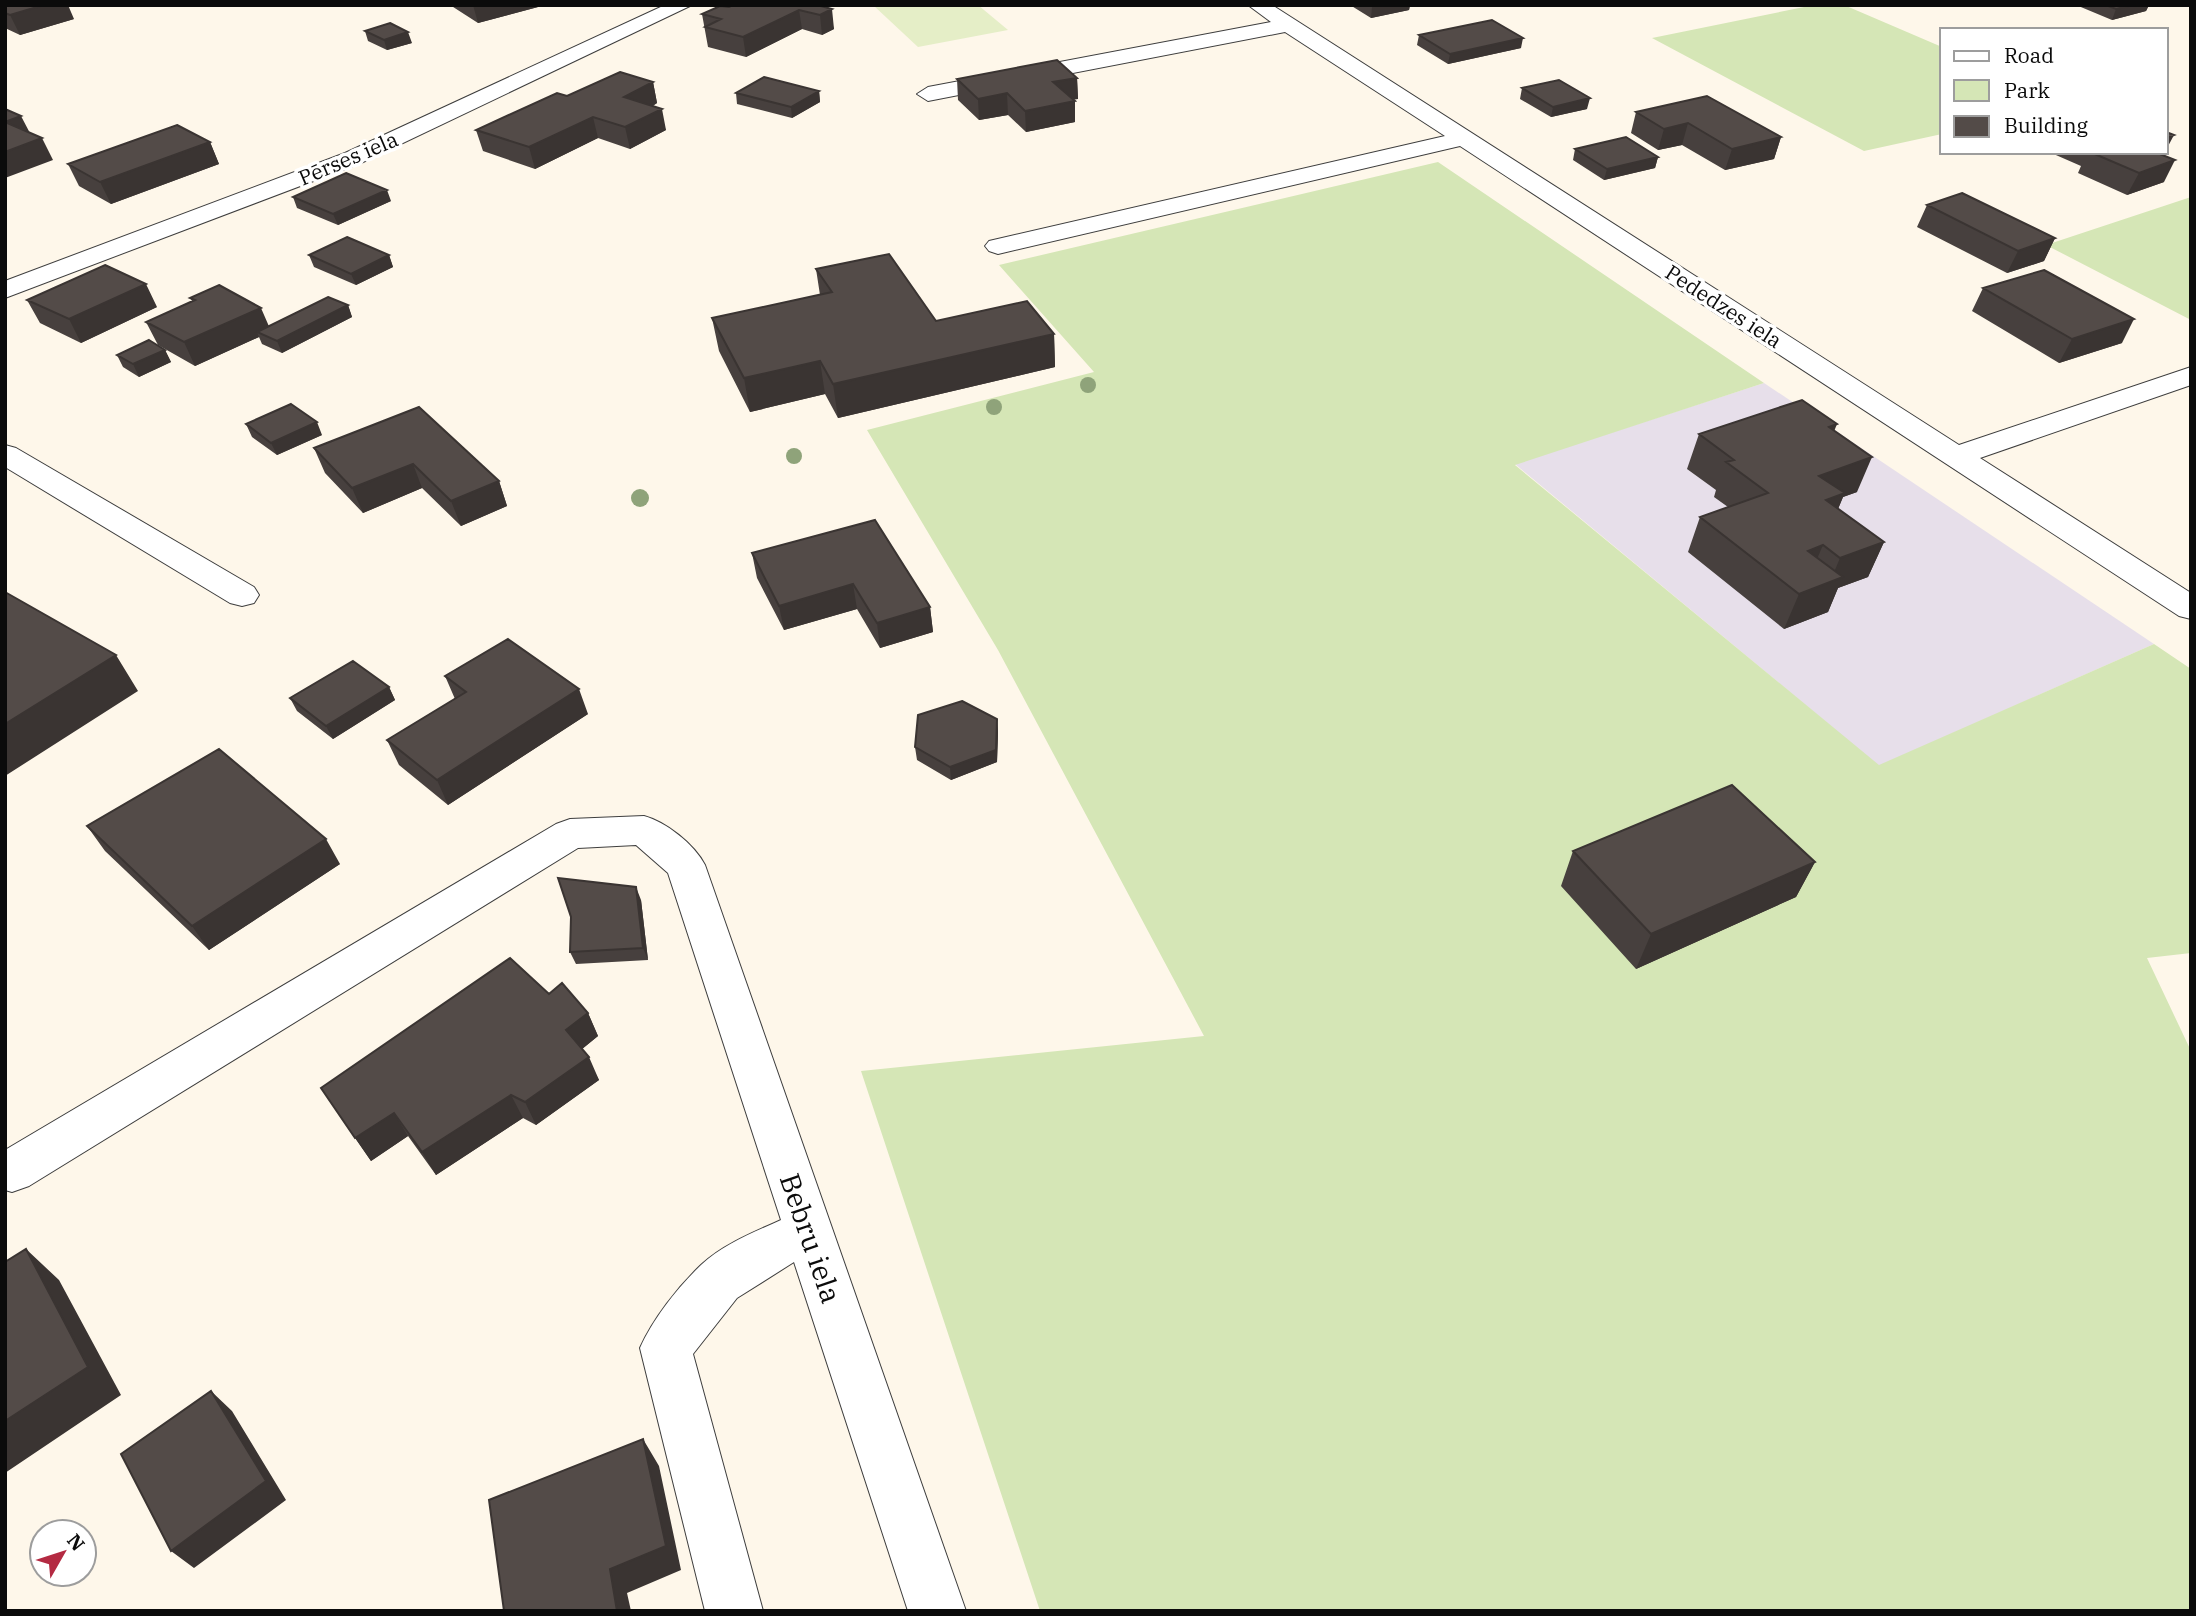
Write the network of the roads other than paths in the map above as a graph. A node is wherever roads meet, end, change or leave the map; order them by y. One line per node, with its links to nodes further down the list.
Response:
1 (682, 5): 7 (street, Pērses iela)
2 (1258, 5): 3 (street, Pededzes iela)
3 (1288, 25): 4 (street); 5 (street, Pededzes iela)
4 (928, 94)
5 (1464, 138): 6 (street); 10 (street, Pededzes iela)
6 (998, 246)
7 (5, 290)
8 (2191, 375): 10 (street)
9 (5, 454): 11 (street)
10 (1955, 456): 12 (street, Pededzes iela)
11 (242, 595)
12 (2191, 608)
13 (12, 1171): 14 (street, Bebru iela)
14 (809, 1231): 15 (street); 16 (street, Bebru iela)
15 (734, 1611)
16 (937, 1611)

